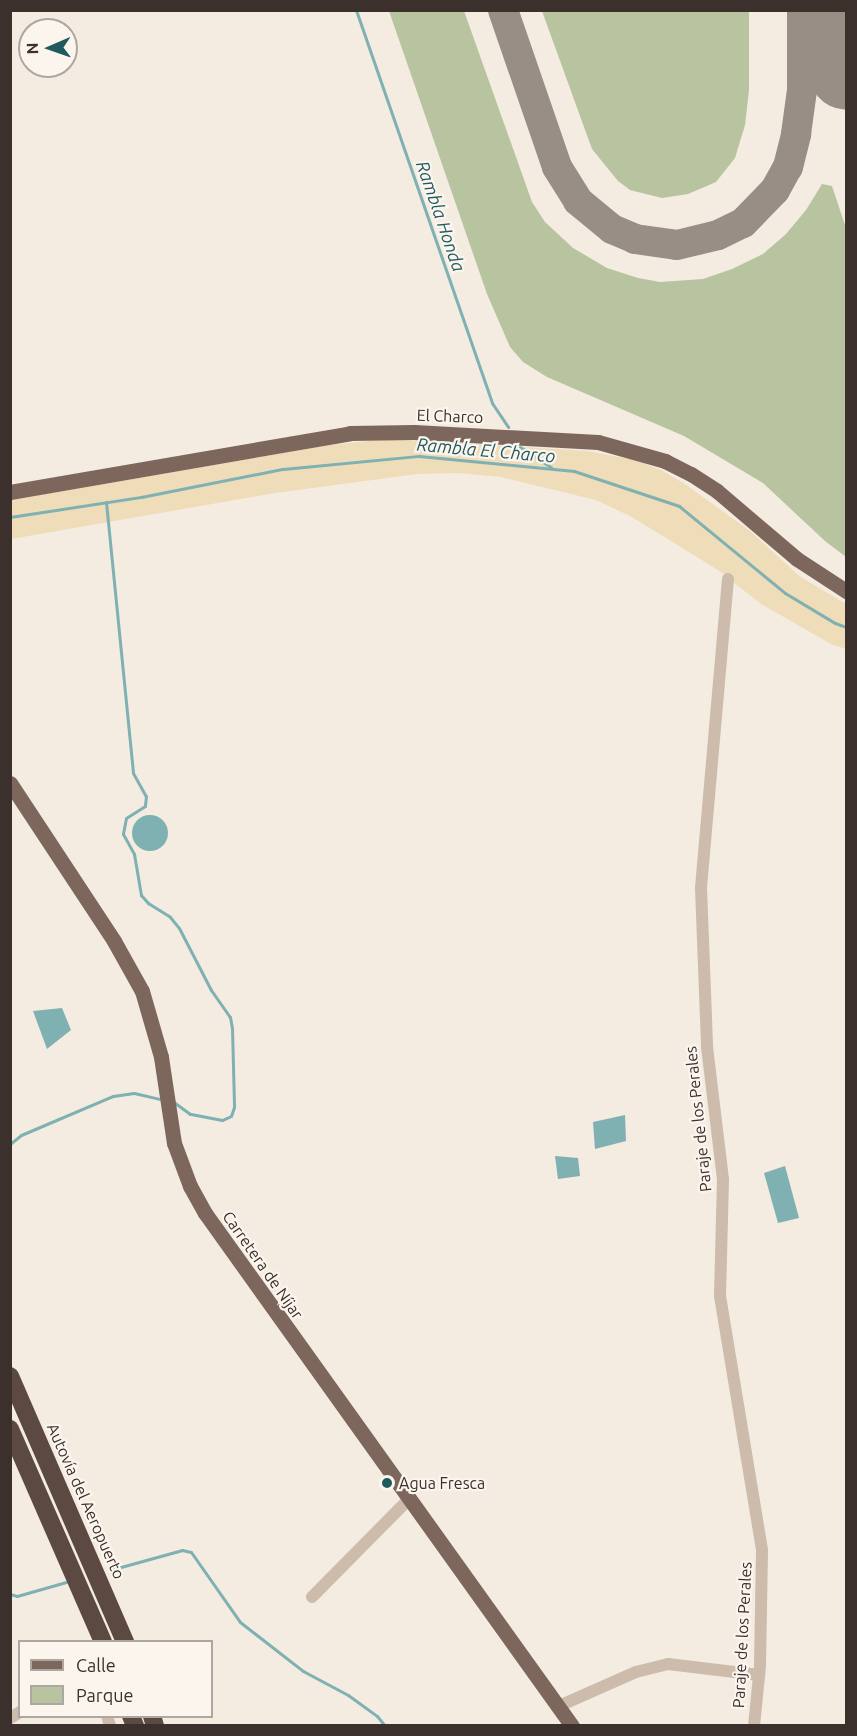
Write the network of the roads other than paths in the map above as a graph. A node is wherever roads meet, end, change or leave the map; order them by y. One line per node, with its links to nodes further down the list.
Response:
1 (10, 492): 3 (main road, El Charco)
2 (728, 579): 11 (street, Paraje de los Perales)
3 (846, 591)
4 (10, 783): 7 (main road, Carretera de Níjar)
5 (10, 1376): 10 (highway, Autovía del Aeropuerto)
6 (10, 1429): 9 (highway)
7 (409, 1499): 8 (street); 12 (main road, Carretera de Níjar)
8 (312, 1597)
9 (103, 1640)
10 (124, 1640)
11 (759, 1675): 12 (street); 14 (street, Paraje de los Perales)
12 (559, 1706): 13 (main road, Carretera de Níjar)
13 (572, 1725)
14 (754, 1725)

